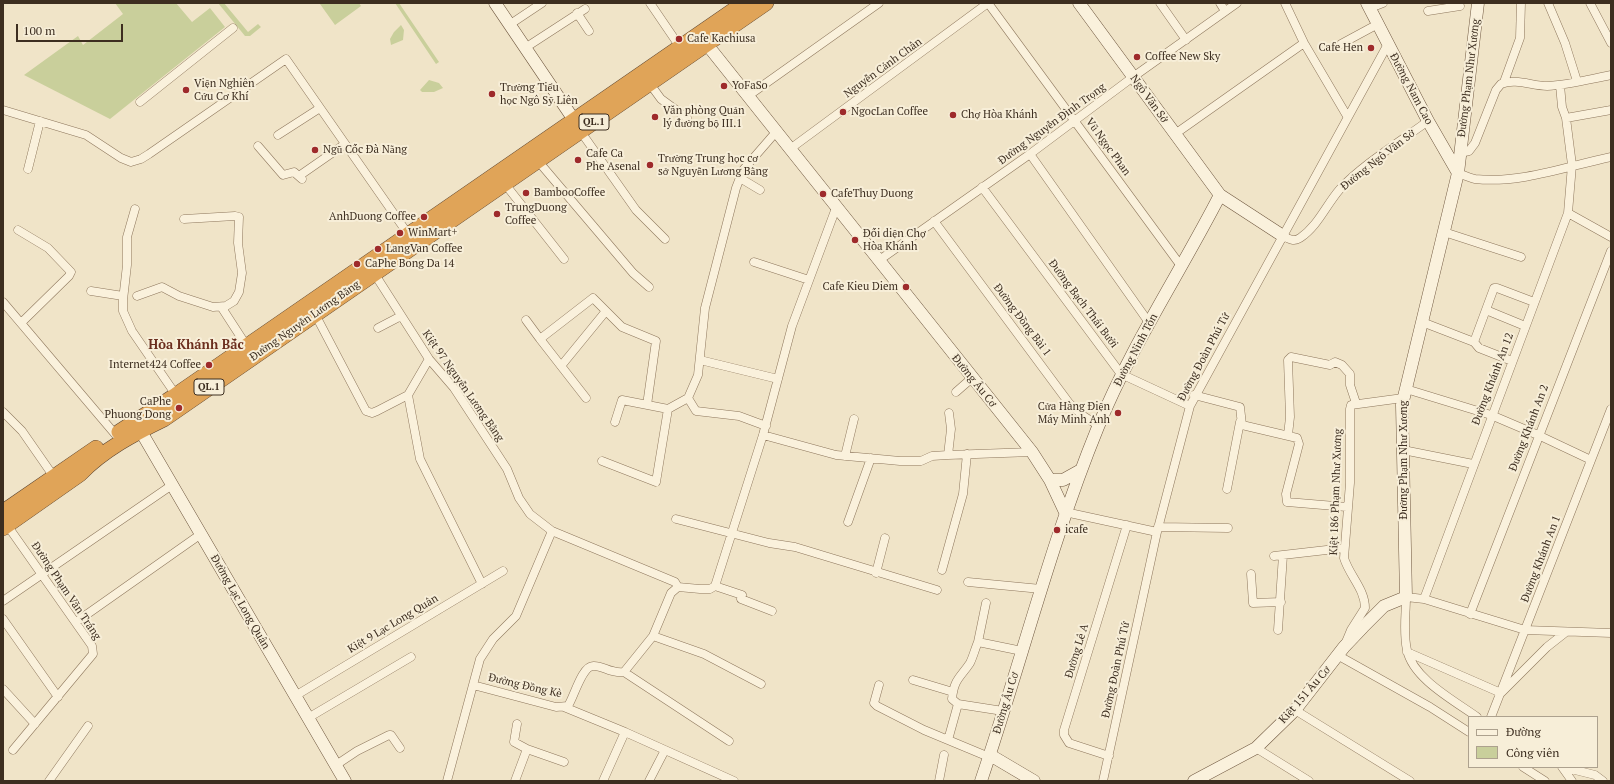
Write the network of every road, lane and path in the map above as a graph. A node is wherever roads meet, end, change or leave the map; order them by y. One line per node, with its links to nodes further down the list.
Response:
1 (495, 3): 23 (street)
2 (542, 3): 23 (street)
3 (650, 3): 32 (street)
4 (766, 3): 26 (highway, QL.1)
5 (879, 3): 40 (street)
6 (988, 3): 49 (street, Vũ Ngọc Phan); 57 (street, Nguyễn Cảnh Chân)
7 (1079, 3): 35 (street, Ngô Văn Sở)
8 (1160, 3): 27 (street)
9 (1220, 3): 20 (street)
10 (1237, 3): 20 (street, Đường Nguyễn Đình Trọng)
11 (1285, 3): 28 (street)
12 (1383, 3): 18 (street)
13 (1478, 3): 58 (street, Đường Phạm Như Xương)
14 (1521, 3): 37 (street, Đường Phạm Như Xương)
15 (1548, 3): 36 (street)
16 (1590, 3): 29 (street)
17 (736, 5): 26 (highway, QL.1)
18 (1368, 6): 22 (street, Đường Nam Cao)
19 (1460, 6): 21 (street)
20 (1226, 11): 27 (street, Đường Nguyễn Đình Trọng)
21 (1428, 11)
22 (1378, 24): 30 (street); 31 (street, Đường Nam Cao)
23 (509, 25): 33 (street)
24 (233, 28): 41 (street)
25 (589, 31): 33 (street)
26 (702, 39): 32 (highway, Đường Nguyễn Lương Bằng / QL.1); 38 (highway, Đường Nguyễn Lương Bằng / QL.1); 40 (street, Đường Âu Cơ)
27 (1186, 40): 35 (street, Đường Nguyễn Đình Trọng)
28 (1304, 43): 45 (street); 53 (street)
29 (1611, 43)
30 (1341, 44)
31 (1388, 44): 45 (street, Đường Đoàn Phú Tứ); 50 (street, Đường Nam Cao)
32 (680, 47): 51 (highway, Đường Nguyễn Lương Bằng / QL.1)
33 (525, 48): 51 (street)
34 (1611, 75): 36 (street)
35 (1133, 77): 49 (street, Đường Nguyễn Đình Trọng); 53 (street, Ngô Văn Sở)
36 (1577, 81): 39 (street)
37 (1504, 82): 39 (street); 58 (street, Đường Phạm Như Xương)
38 (650, 84): 46 (street); 51 (highway, Đường Nguyễn Lương Bằng / QL.1)
39 (1560, 85): 47 (street)
40 (748, 96): 52 (street, Đường Âu Cơ)
41 (140, 102)
42 (320, 108): 48 (street); 54 (street); 55 (street)
43 (3, 110): 48 (street)
44 (1611, 110): 47 (street)
45 (1347, 116): 78 (street, Đường Đoàn Phú Tứ)
46 (687, 118)
47 (1566, 118): 62 (street, Đường Khánh An 12)
48 (40, 121): 63 (street)
49 (1075, 121): 59 (street, Đường Nguyễn Đình Trọng); 86 (street, Vũ Ngọc Phan)
50 (1428, 121): 64 (street, Đường Nam Cao); 78 (street, Đường Ngô Văn Sở)
51 (577, 126): 61 (highway, Đường Nguyễn Lương Bằng / QL.1); 65 (highway, Đường Nguyễn Lương Bằng / QL.1); 80 (street)
52 (776, 132): 57 (street, Đường Âu Cơ); 66 (street)
53 (1175, 134): 69 (street, Ngô Văn Sở)
54 (278, 135)
55 (345, 144): 56 (street); 77 (street)
56 (258, 146)
57 (790, 149): 70 (street, Đường Âu Cơ)
58 (1460, 153): 64 (street, Đường Phạm Như Xương)
59 (1030, 154): 67 (street, Đường Nguyễn Đình Trọng); 103 (street)
60 (1611, 157): 62 (street)
61 (538, 161): 65 (highway, Đường Nguyễn Lương Bằng / QL.1); 89 (street)
62 (1572, 165): 64 (street); 72 (street, Đường Khánh An 12)
63 (28, 169)
64 (1458, 173): 76 (street, Đường Phạm Như Xương)
65 (509, 175): 77 (highway, Đường Nguyễn Lương Bằng / QL.1); 83 (street); 87 (highway, Đường Nguyễn Lương Bằng / QL.1)
66 (740, 178): 68 (street); 110 (street)
67 (982, 187): 74 (street, Đường Nguyễn Đình Trọng); 113 (street, Đường Bạch Thái Bưởi)
68 (760, 190)
69 (1220, 195): 78 (street, Đường Ngô Văn Sở); 86 (street, Đường Ninh Tốn)
70 (836, 208): 84 (street, Đường Âu Cơ); 88 (street)
71 (135, 209): 91 (street)
72 (1568, 214): 79 (street); 94 (street, Đường Khánh An 12)
73 (184, 219): 95 (street)
74 (934, 221): 84 (street, Đường Nguyễn Đình Trọng); 136 (street, Đường Đồng Bài 1)
75 (18, 230): 102 (street)
76 (1444, 232): 82 (street); 101 (street, Đường Phạm Như Xương)
77 (408, 234): 108 (highway, Đường Nguyễn Lương Bằng / QL.1)
78 (1283, 236): 120 (street, Đường Đoàn Phú Tứ)
79 (1611, 237)
80 (665, 239)
81 (1611, 251): 140 (street, Đường Khánh An 2)
82 (1521, 257)
83 (564, 259)
84 (878, 261): 114 (street, Đường Âu Cơ)
85 (754, 262): 88 (street)
86 (1181, 266): 103 (street, Đường Ninh Tốn)
87 (374, 273): 98 (highway, Đường Nguyễn Lương Bằng / QL.1); 99 (street, Kiệt 97 Nguyễn Lương Bằng)
88 (809, 280): 115 (street)
89 (649, 287)
90 (91, 291): 91 (street)
91 (123, 296): 118 (street)
92 (137, 296): 95 (street)
93 (3, 302): 102 (street)
94 (1534, 302): 96 (street); 104 (street, Đường Khánh An 12)
95 (222, 308): 108 (street)
96 (1486, 310): 104 (street); 107 (street)
97 (606, 311): 106 (street); 112 (street); 124 (street)
98 (315, 314): 119 (street); 134 (highway, Đường Nguyễn Lương Bằng / QL.1)
99 (401, 316): 105 (street); 109 (street, Kiệt 97 Nguyễn Lương Bằng)
100 (526, 320): 106 (street)
101 (1422, 322): 107 (street); 117 (street, Đường Phạm Như Xương)
102 (21, 323): 137 (street)
103 (1150, 324): 113 (street, Đường Ninh Tốn)
104 (1525, 326): 111 (street, Đường Khánh An 12)
105 (378, 328)
106 (540, 339): 112 (street)
107 (1474, 342): 111 (street)
108 (246, 345): 118 (highway, Đường Nguyễn Lương Bằng / QL.1)
109 (429, 359): 119 (street); 163 (street, Kiệt 97 Nguyễn Lương Bằng)
110 (700, 360): 115 (street); 122 (street)
111 (1512, 361): 130 (street, Đường Khánh An 12)
112 (561, 366): 121 (street)
113 (1121, 374): 125 (street, Đường Bạch Thái Bưởi); 136 (street, Đường Ninh Tốn)
114 (972, 378): 116 (street); 142 (street, Đường Âu Cơ)
115 (778, 380): 135 (street)
116 (956, 392)
117 (1405, 394): 123 (street); 130 (street); 141 (street, Đường Phạm Như Xương)
118 (176, 395): 134 (highway, Đường Nguyễn Lương Bằng / QL.1)
119 (408, 395): 174 (street)
120 (1194, 395): 125 (street, Đường Đoàn Phú Tứ); 133 (street)
121 (586, 398)
122 (688, 398): 127 (street); 135 (street)
123 (1356, 404): 139 (street); 155 (street, Kiệt 186 Phạm Như Xương)
124 (647, 405): 127 (street); 132 (street)
125 (1190, 406): 162 (street, Đường Đoàn Phú Tứ)
126 (1611, 409): 147 (street, Đường Khánh An 1)
127 (668, 410): 148 (street)
128 (3, 412): 151 (street)
129 (949, 413): 144 (street)
130 (1491, 415): 140 (street); 149 (street, Đường Khánh An 12)
131 (854, 419): 145 (street)
132 (615, 422)
133 (1240, 422): 139 (street); 154 (street)
134 (138, 426): 137 (highway, Đường Nguyễn Lương Bằng / QL.1); 153 (street, Đường Lạc Long Quân); 158 (highway, Đường Nguyễn Lương Bằng / QL.1)
135 (766, 426): 138 (street)
136 (1098, 426): 150 (street, Đường Ninh Tốn)
137 (115, 434): 151 (highway, Đường Nguyễn Lương Bằng / QL.1)
138 (764, 435): 145 (street); 164 (street)
139 (1288, 435): 155 (street)
140 (1538, 435): 147 (street); 185 (street, Đường Khánh An 2)
141 (1403, 450): 149 (street); 179 (street, Đường Phạm Như Xương)
142 (1032, 452): 143 (street); 152 (street, Đường Âu Cơ)
143 (967, 454): 144 (street); 168 (street)
144 (948, 455): 146 (street)
145 (845, 456): 146 (street)
146 (871, 458): 159 (street)
147 (1591, 460): 189 (street, Đường Khánh An 1)
148 (602, 462)
149 (1473, 464): 180 (street, Đường Khánh An 12)
150 (1081, 470): 152 (street); 156 (street, Đường Ninh Tốn)
151 (54, 478): 158 (highway, Đường Nguyễn Lương Bằng / QL.1)
152 (1050, 480): 156 (street, Đường Âu Cơ)
153 (172, 485): 165 (street, Đường Lạc Long Quân); 171 (street)
154 (1227, 489)
155 (1347, 507): 167 (street, Kiệt 186 Phạm Như Xương)
156 (1065, 512): 160 (street); 177 (street, Đường Âu Cơ)
157 (676, 519): 164 (street)
158 (4, 522): 171 (street, Đường Phạm Văn Tráng)
159 (848, 522)
160 (1127, 525): 162 (street); 229 (street, Đường Lê A)
161 (1228, 528): 162 (street)
162 (1158, 530): 229 (street, Đường Đoàn Phú Tứ)
163 (552, 531): 176 (street, Kiệt 97 Nguyễn Lương Bằng); 201 (street, Đường Đồng Kè)
164 (732, 533): 170 (street); 175 (street)
165 (201, 534): 187 (street); 206 (street, Đường Lạc Long Quân)
166 (885, 538): 170 (street)
167 (1344, 548): 182 (street); 195 (street, Kiệt 186 Phạm Như Xương)
168 (942, 570)
169 (503, 571): 174 (street, Kiệt 9 Lạc Long Quân)
170 (876, 572): 178 (street)
171 (42, 574): 181 (street); 187 (street, Đường Phạm Văn Tráng)
172 (1251, 574): 182 (street)
173 (968, 582): 177 (street)
174 (482, 584): 206 (street, Kiệt 9 Lạc Long Quân)
175 (715, 586): 176 (street); 184 (street)
176 (678, 587): 192 (street)
177 (1041, 588): 194 (street, Đường Âu Cơ)
178 (937, 590)
179 (1406, 597): 180 (street); 195 (street, Kiệt 151 Âu Cơ); 196 (street, Đường Phạm Như Xương)
180 (1424, 599): 185 (street)
181 (3, 601)
182 (1281, 602): 188 (street)
183 (986, 603): 193 (street)
184 (772, 611)
185 (1470, 614): 189 (street)
186 (3, 619): 207 (street)
187 (76, 622): 207 (street, Đường Phạm Văn Tráng)
188 (1278, 630)
189 (1525, 630): 190 (street); 205 (street, Đường Khánh An 1)
190 (1566, 632): 191 (street); 205 (street)
191 (1611, 633)
192 (653, 636): 198 (street); 200 (street)
193 (978, 642): 194 (street); 204 (street)
194 (1022, 651): 211 (street, Đường Âu Cơ)
195 (1342, 651): 210 (street, Kiệt 151 Âu Cơ); 218 (street)
196 (1407, 652): 205 (street); 212 (street, Đường Phạm Như Xương)
197 (411, 657): 214 (street)
198 (624, 672): 209 (street, Đường Đồng Kè); 221 (street)
199 (913, 680): 204 (street)
200 (761, 684)
201 (473, 685): 209 (street, Đường Đồng Kè); 238 (street, Đường Đồng Kè)
202 (879, 685): 220 (street)
203 (3, 689): 215 (street)
204 (953, 692): 208 (street)
205 (1501, 693): 213 (street, Đường Khánh An 1)
206 (294, 696): 214 (street, Đường Lạc Long Quân)
207 (58, 697): 215 (street, Đường Phạm Văn Tráng)
208 (958, 704): 211 (street); 220 (street)
209 (564, 707): 219 (street)
210 (1295, 710): 223 (street, Kiệt 151 Âu Cơ); 235 (street)
211 (1003, 711): 228 (street, Đường Âu Cơ)
212 (1476, 716)
213 (1491, 716)
214 (308, 718): 231 (street, Đường Lạc Long Quân)
215 (35, 724): 224 (street, Đường Phạm Văn Tráng)
216 (517, 724): 226 (street)
217 (88, 726): 236 (street)
218 (1468, 731)
219 (625, 732): 225 (street); 240 (street)
220 (948, 740): 228 (street)
221 (729, 741)
222 (400, 748): 231 (street)
223 (1256, 748): 247 (street, Kiệt 151 Âu Cơ); 248 (street)
224 (13, 750)
225 (665, 750): 241 (street); 242 (street)
226 (526, 752): 230 (street); 239 (street)
227 (944, 755): 243 (street)
228 (989, 756): 244 (street, Đường Âu Cơ); 245 (street)
229 (1109, 756): 246 (street, Đường Đoàn Phú Tứ)
230 (564, 762)
231 (336, 765): 237 (street, Đường Lạc Long Quân)
232 (1525, 768): 250 (street)
233 (1564, 768): 251 (street)
234 (1567, 768): 252 (street)
235 (1397, 778): 249 (street)
236 (49, 781)
237 (345, 781)
238 (447, 781)
239 (515, 781)
240 (603, 781)
241 (649, 781)
242 (734, 781)
243 (939, 781)
244 (981, 781)
245 (1034, 781)
246 (1103, 781)
247 (1194, 781)
248 (1308, 781)
249 (1410, 781)
250 (1545, 781)
251 (1572, 781)
252 (1602, 781)

